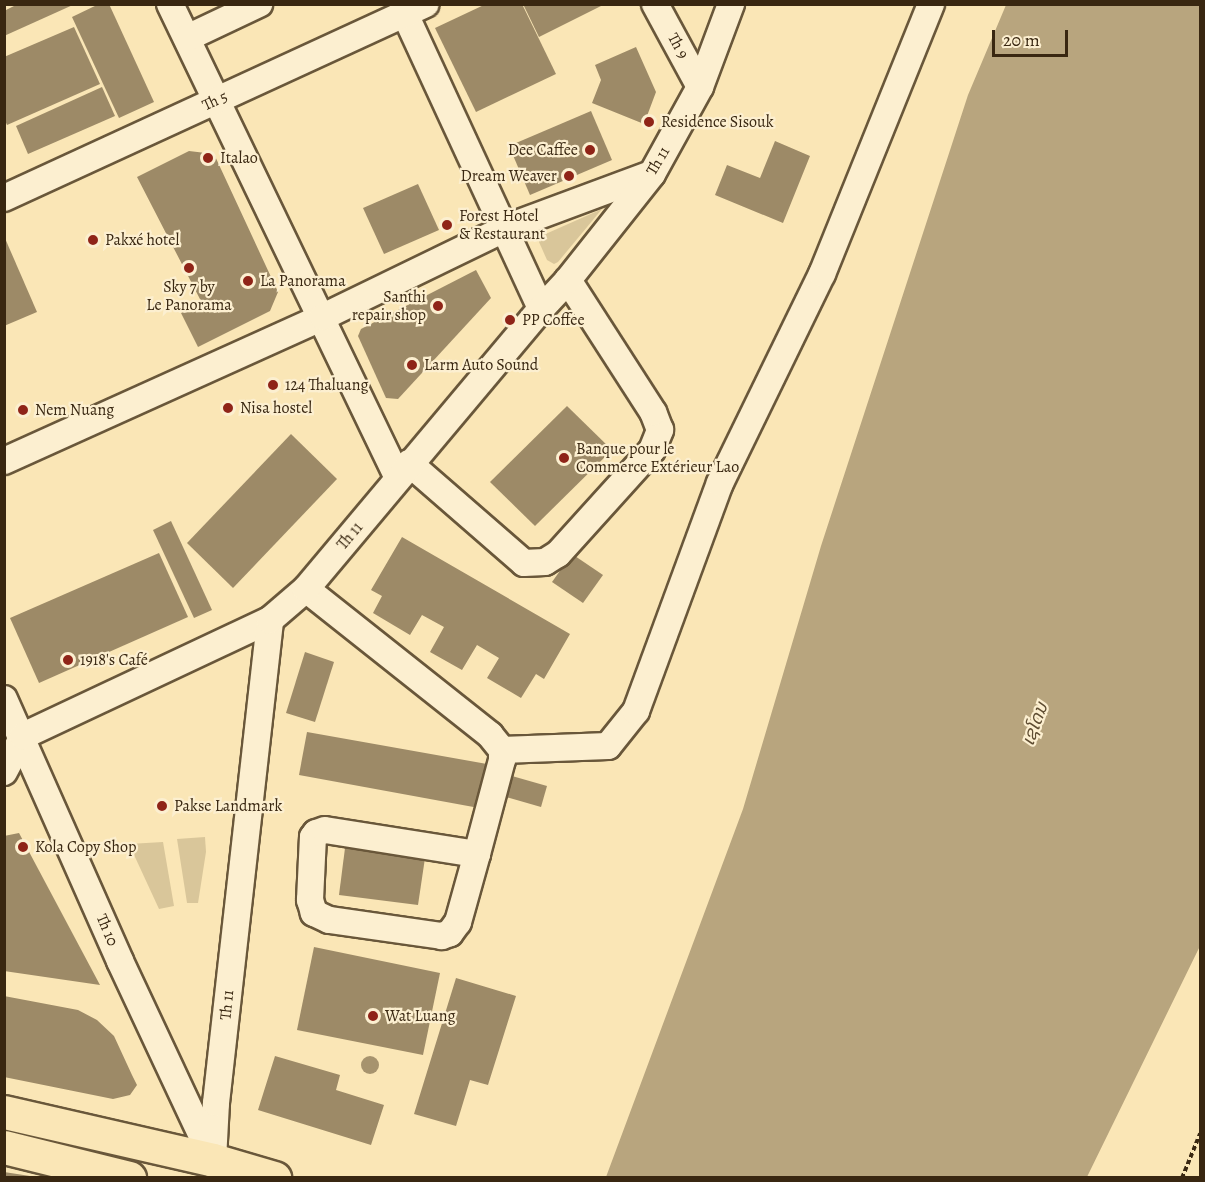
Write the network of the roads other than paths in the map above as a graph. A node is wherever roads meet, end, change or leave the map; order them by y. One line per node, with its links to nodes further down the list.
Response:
1 (170, 4): 7 (street)
2 (259, 4): 7 (street)
3 (655, 4): 8 (street, Th 9)
4 (731, 4): 8 (street, Th 11)
5 (930, 4): 22 (street)
6 (416, 9): 9 (street, Th 5); 12 (street)
7 (187, 38): 9 (street)
8 (700, 87): 10 (street, Th 11)
9 (216, 101): 11 (street, Th 5); 15 (street)
10 (652, 174): 12 (street); 13 (street, Th 11)
11 (4, 198)
12 (506, 228): 14 (street); 15 (street)
13 (568, 280): 14 (street, Th 11); 17 (street)
14 (541, 309): 17 (street, Th 11)
15 (323, 317): 16 (street); 17 (street)
16 (4, 461)
17 (404, 470): 18 (street, Th 11)
18 (306, 589): 19 (street, Th 11); 22 (street)
19 (270, 620): 21 (street); 27 (street, Th 11)
20 (4, 699): 21 (street, Th 10)
21 (23, 736): 23 (street); 27 (street, Th 10)
22 (502, 750): 24 (street)
23 (4, 772)
24 (477, 854): 24 (street)
25 (4, 1112): 27 (highway)
26 (4, 1147): 28 (highway)
27 (213, 1160): 29 (highway)
28 (129, 1178)
29 (273, 1178)

